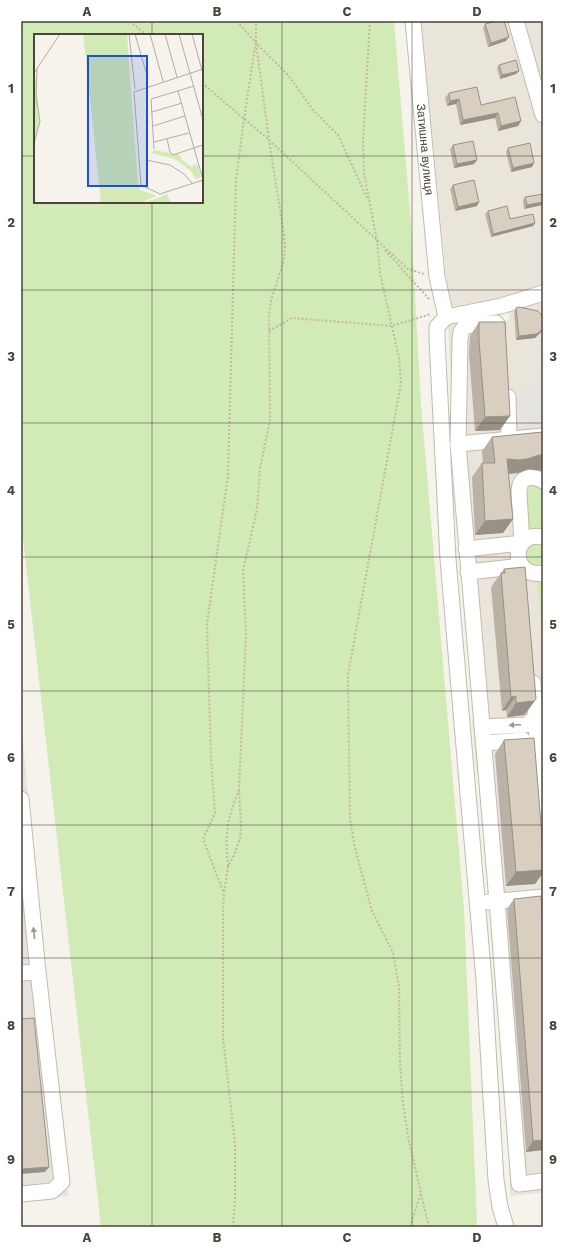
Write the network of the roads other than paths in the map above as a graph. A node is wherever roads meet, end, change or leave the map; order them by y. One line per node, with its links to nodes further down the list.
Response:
1 (413, 21): 5 (street, Затишна вулиця)
2 (516, 21): 3 (street)
3 (543, 115)
4 (543, 293): 5 (street)
5 (446, 317): 28 (street)
6 (505, 333): 10 (street)
7 (507, 385): 9 (street)
8 (543, 436): 9 (street)
9 (509, 438): 10 (street)
10 (458, 444): 14 (street)
11 (543, 480): 13 (street)
12 (543, 537): 13 (street)
13 (522, 543): 14 (street); 15 (street)
14 (466, 549): 16 (street)
15 (523, 567): 16 (street); 17 (street); 18 (street)
16 (468, 572): 21 (street)
17 (543, 572)
18 (526, 585)
19 (532, 671): 20 (street)
20 (539, 716): 21 (street, one-way to 21); 23 (street)
21 (482, 727): 22 (street)
22 (484, 743): 23 (street); 27 (street)
23 (540, 744): 25 (street)
24 (21, 799): 29 (street, one-way to 24)
25 (543, 818)
26 (543, 897): 27 (street)
27 (497, 901): 28 (street); 33 (street)
28 (477, 902): 31 (street)
29 (38, 972): 30 (street); 34 (street)
30 (21, 974)
31 (496, 1180): 33 (street); 35 (street)
32 (543, 1180): 33 (street)
33 (518, 1184)
34 (21, 1194)
35 (506, 1227)

